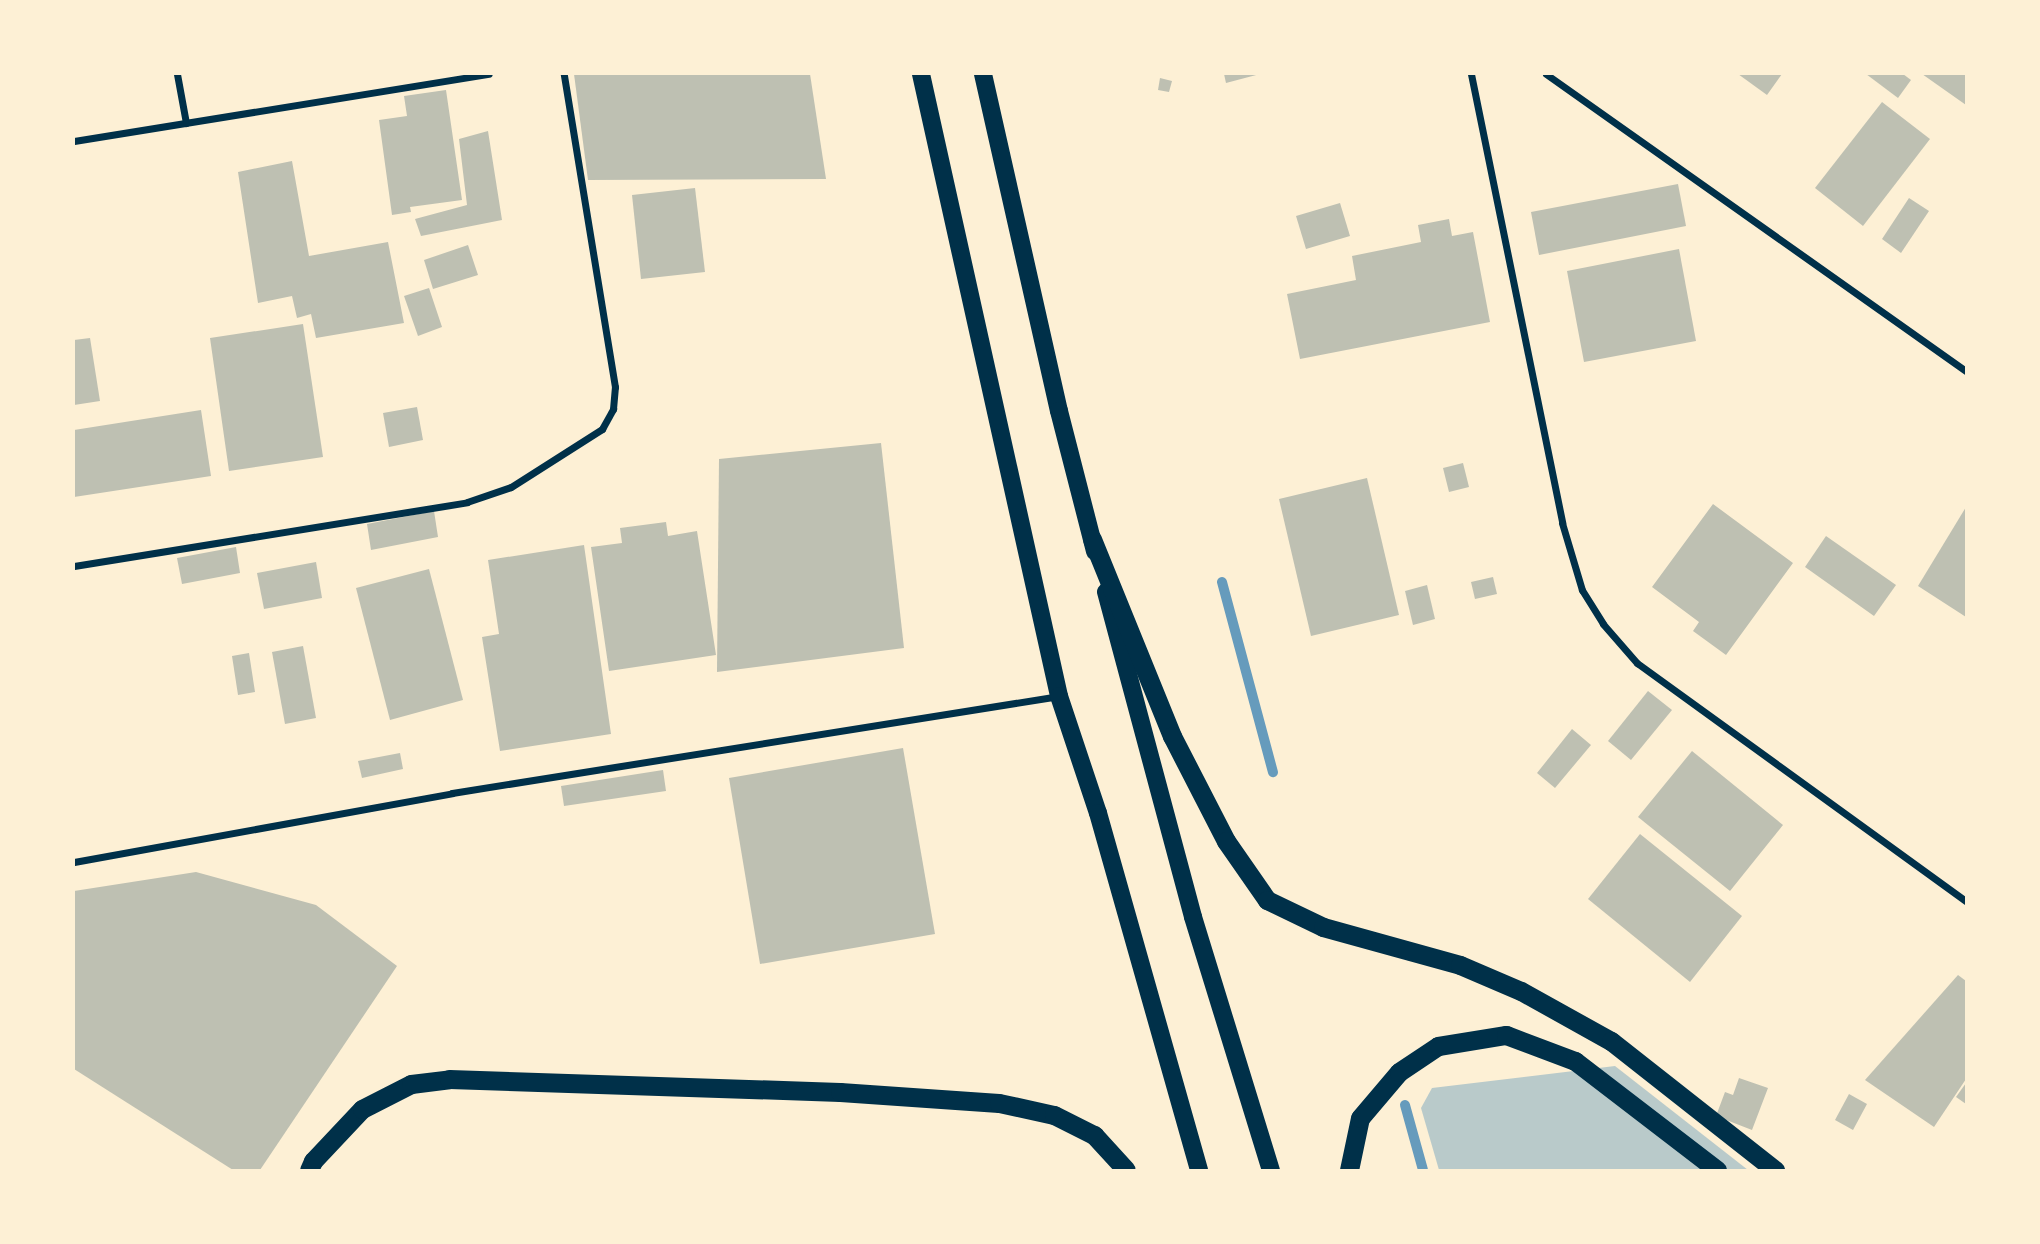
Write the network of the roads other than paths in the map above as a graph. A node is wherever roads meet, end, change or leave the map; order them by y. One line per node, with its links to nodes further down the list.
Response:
1 (177, 74): 8 (street)
2 (489, 74): 8 (street)
3 (564, 74): 12 (street)
4 (921, 74): 13 (main road)
5 (984, 74): 11 (main road)
6 (1471, 74): 15 (street)
7 (1546, 74): 10 (street)
8 (187, 123): 9 (street)
9 (74, 141)
10 (1966, 371)
11 (1092, 539): 19 (main road); 22 (highway)
12 (74, 566)
13 (1059, 696): 14 (street); 18 (main road)
14 (74, 862)
15 (1966, 901)
16 (309, 1171): 17 (highway)
17 (1126, 1171)
18 (1199, 1171)
19 (1271, 1171)
20 (1349, 1171): 21 (highway)
21 (1717, 1171)
22 (1775, 1171)

